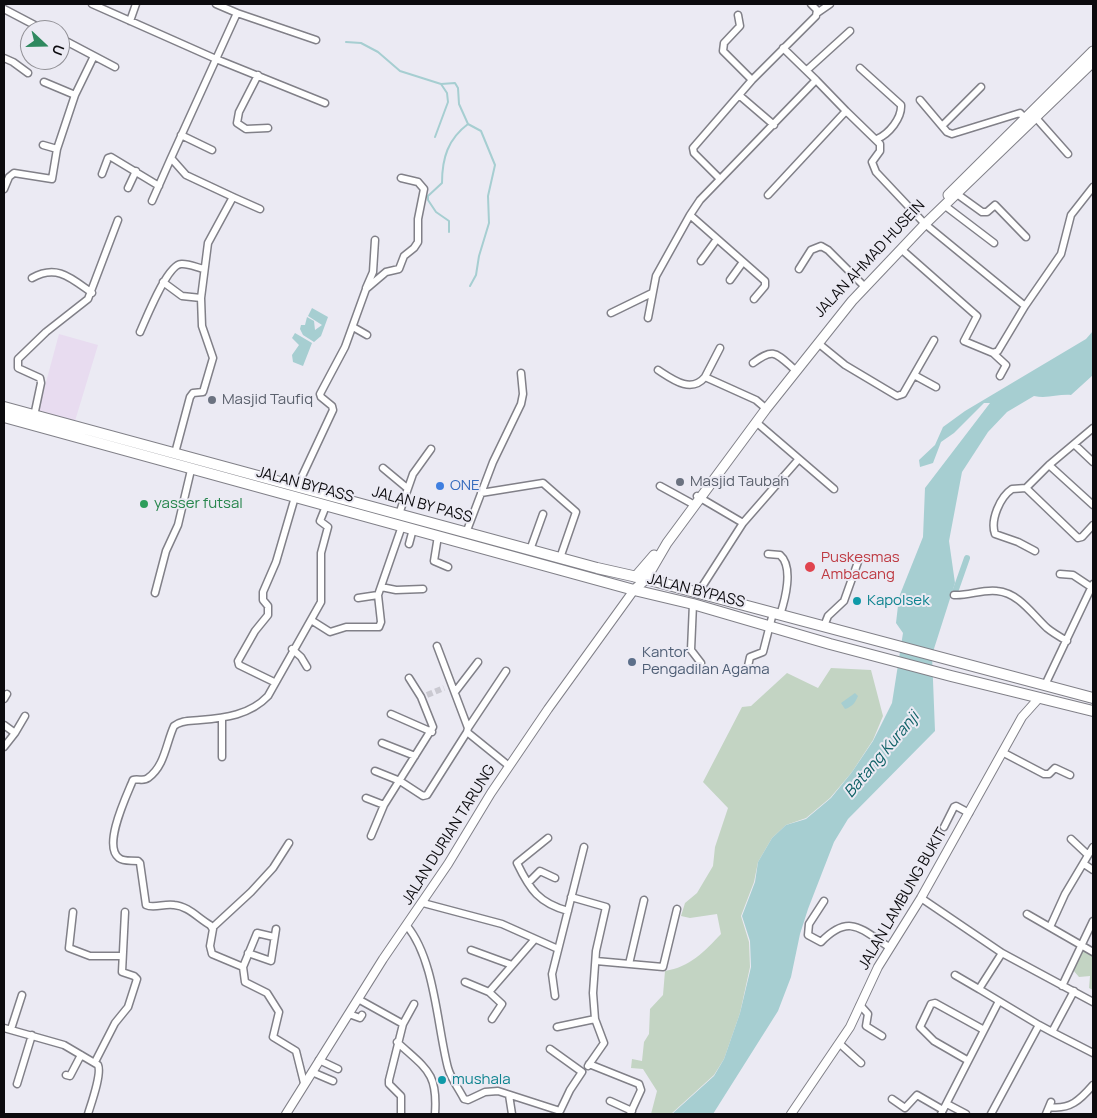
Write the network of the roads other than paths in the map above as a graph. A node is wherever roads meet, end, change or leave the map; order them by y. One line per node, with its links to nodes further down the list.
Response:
1 (92, 4): 11 (street)
2 (136, 4): 11 (street)
3 (216, 4): 7 (street)
4 (811, 4): 8 (street)
5 (830, 4): 8 (street)
6 (4, 9): 10 (street)
7 (238, 13): 13 (street); 19 (street)
8 (817, 14): 15 (street)
9 (738, 15): 26 (street)
10 (25, 20)
11 (130, 21): 19 (street)
12 (850, 31): 23 (street)
13 (316, 40)
14 (70, 43): 17 (street)
15 (783, 48): 23 (street); 26 (street)
16 (1093, 51): 35 (main road, JALAN AHMAD HUSEIN)
17 (94, 56): 21 (street); 30 (street)
18 (4, 58): 24 (street)
19 (216, 59): 25 (street); 40 (street)
20 (1093, 64): 36 (main road, JALAN AHMAD HUSEIN)
21 (115, 67)
22 (860, 68): 41 (street)
23 (807, 70): 27 (street)
24 (28, 73)
25 (258, 76): 33 (street); 39 (street)
26 (752, 80): 31 (street)
27 (816, 80): 34 (street); 37 (street)
28 (44, 82): 30 (street)
29 (981, 87): 38 (street)
30 (75, 95): 43 (street)
31 (739, 95): 37 (street); 50 (street)
32 (920, 100): 38 (street)
33 (325, 103)
34 (846, 111): 41 (street); 56 (street)
35 (1026, 118): 38 (street); 63 (main road, JALAN AHMAD HUSEIN)
36 (1037, 119): 45 (street); 55 (main road, JALAN AHMAD HUSEIN)
37 (774, 125): 50 (street)
38 (942, 126)
39 (268, 128)
40 (181, 135): 44 (street); 46 (street)
41 (877, 139): 63 (street)
42 (43, 145): 43 (street)
43 (57, 149): 54 (street)
44 (212, 150)
45 (1068, 154)
46 (171, 158): 51 (street); 57 (street)
47 (136, 171): 48 (street); 51 (street); 53 (street)
48 (102, 174)
49 (401, 178): 77 (street)
50 (720, 179): 61 (street)
51 (159, 186): 58 (street)
52 (1093, 187): 82 (street)
53 (128, 188)
54 (4, 189)
55 (957, 194): 59 (main road, JALAN AHMAD HUSEIN); 64 (street)
56 (768, 195)
57 (234, 197): 60 (street); 71 (street)
58 (152, 201)
59 (944, 205): 63 (main road, JALAN AHMAD HUSEIN); 67 (street)
60 (260, 209)
61 (690, 215): 65 (street); 79 (street)
62 (118, 220): 78 (street)
63 (924, 223): 68 (main road, JALAN AHMAD HUSEIN); 76 (main road, JALAN AHMAD HUSEIN); 82 (street)
64 (1026, 237)
65 (717, 239): 69 (street); 70 (street)
66 (375, 240): 77 (street)
67 (994, 243)
68 (901, 249): 89 (main road, JALAN AHMAD HUSEIN); 91 (street)
69 (701, 261)
70 (743, 262): 74 (street); 81 (street)
71 (204, 269): 75 (street); 80 (street)
72 (799, 269): 76 (street)
73 (32, 278): 78 (street)
74 (730, 280)
75 (164, 282): 80 (street); 86 (street)
76 (862, 284): 93 (main road, JALAN AHMAD HUSEIN)
77 (366, 289): 85 (street)
78 (92, 293): 102 (street)
79 (652, 293): 83 (street); 84 (street)
80 (201, 298): 108 (street)
81 (754, 299)
82 (1025, 306): 91 (street)
83 (611, 313)
84 (648, 318)
85 (353, 327): 87 (street); 120 (street)
86 (140, 332)
87 (367, 335)
88 (934, 340): 96 (street)
89 (818, 344): 96 (street); 104 (main road, JALAN AHMAD HUSEIN)
90 (720, 348): 98 (street)
91 (993, 354): 97 (street)
92 (753, 363): 93 (street)
93 (793, 368): 100 (main road, JALAN AHMAD HUSEIN)
94 (658, 370): 98 (street)
95 (521, 373): 121 (street)
96 (914, 376): 99 (street)
97 (1000, 376)
98 (705, 377): 100 (street)
99 (936, 387)
100 (763, 406): 122 (main road, JALAN AHMAD HUSEIN)
101 (4, 407): 102 (highway, JALAN BY PASS)
102 (34, 416): 108 (highway, JALAN BY PASS)
103 (4, 417): 113 (highway, JALAN BYPASS)
104 (756, 422): 109 (street); 122 (main road, JALAN AHMAD HUSEIN)
105 (1093, 428): 106 (street)
106 (1074, 444): 110 (street); 111 (street)
107 (432, 449): 116 (street)
108 (175, 454): 114 (highway, JALAN BY PASS)
109 (798, 460): 118 (street); 127 (street)
110 (1093, 462)
111 (1050, 465): 117 (street); 123 (street)
112 (383, 468): 116 (street)
113 (191, 470): 119 (highway, JALAN BYPASS); 146 (street)
114 (274, 480): 119 (highway); 120 (highway, JALAN BY PASS)
115 (660, 486): 122 (street)
116 (407, 488): 125 (street)
117 (1026, 488): 128 (street); 135 (street)
118 (834, 489)
119 (271, 491): 120 (highway, JALAN BYPASS)
120 (296, 492): 124 (highway, JALAN BYPASS); 125 (highway, JALAN BY PASS); 165 (street)
121 (481, 493): 131 (street); 137 (street)
122 (696, 499): 127 (street); 141 (main road, JALAN AHMAD HUSEIN)
123 (1093, 505)
124 (326, 506): 129 (highway, JALAN BYPASS); 153 (street)
125 (399, 514): 131 (highway, JALAN BY PASS)
126 (543, 514): 134 (street)
127 (743, 523): 147 (street)
128 (1093, 525)
129 (402, 526): 130 (highway, JALAN BYPASS); 143 (street)
130 (413, 529): 132 (highway, JALAN BYPASS); 133 (street)
131 (462, 535): 132 (highway, JALAN BYPASS); 134 (highway, JALAN BY PASS); 145 (highway, JALAN BYPASS)
132 (438, 536): 139 (street)
133 (409, 544)
134 (530, 550): 137 (highway, JALAN BY PASS)
135 (1035, 551)
136 (768, 554): 152 (street)
137 (560, 558): 141 (highway, JALAN BY PASS)
138 (860, 559): 155 (street)
139 (448, 567)
140 (1060, 574): 142 (street)
141 (641, 578): 145 (main road, JALAN DURIAN TARUNG); 147 (highway, JALAN BY PASS)
142 (1092, 585): 156 (street)
143 (381, 587): 144 (street); 148 (street)
144 (423, 589)
145 (634, 590): 151 (highway, JALAN BYPASS); 184 (street, JALAN DURIAN TARUNG)
146 (155, 593)
147 (698, 593): 152 (highway, JALAN BY PASS)
148 (378, 595): 150 (street); 153 (street)
149 (954, 595): 156 (street)
150 (358, 598)
151 (693, 604): 154 (highway, JALAN BYPASS); 160 (street)
152 (777, 614): 154 (street); 155 (highway, JALAN BY PASS)
153 (311, 620): 158 (street)
154 (770, 626): 163 (street); 169 (highway, JALAN BYPASS)
155 (828, 627): 166 (highway, JALAN BY PASS)
156 (1067, 640): 166 (street)
157 (437, 646): 168 (street)
158 (292, 650): 161 (street); 165 (street)
159 (478, 662): 168 (street)
160 (701, 663)
161 (307, 667)
162 (506, 671): 176 (street)
163 (747, 672)
164 (409, 678): 177 (street)
165 (274, 682): 174 (street)
166 (1045, 685): 170 (highway, JALAN BY PASS)
167 (444, 688): 168 (street)
168 (454, 689): 176 (street)
169 (1039, 698): 171 (highway); 181 (street, JALAN LAMBUNG BUKIT)
170 (1093, 698)
171 (1093, 710)
172 (391, 714): 177 (street)
173 (26, 716): 178 (street)
174 (222, 718): 183 (street); 216 (street)
175 (4, 725): 178 (street)
176 (467, 730): 184 (street); 187 (street)
177 (432, 732): 182 (street)
178 (14, 733): 180 (street)
179 (382, 743): 182 (street)
180 (4, 747)
181 (1004, 753): 186 (street); 190 (street, JALAN LAMBUNG BUKIT)
182 (415, 756): 187 (street)
183 (222, 757)
184 (509, 766): 207 (street, JALAN DURIAN TARUNG)
185 (374, 771): 187 (street)
186 (1070, 775)
187 (400, 781): 189 (street)
188 (366, 798): 189 (street)
189 (384, 805): 192 (street)
190 (968, 814): 191 (street); 204 (street, JALAN LAMBUNG BUKIT)
191 (944, 827)
192 (371, 836)
193 (548, 838): 202 (street)
194 (1071, 839): 198 (street)
195 (289, 843): 216 (street)
196 (1093, 846): 198 (street)
197 (584, 848): 203 (street)
198 (1088, 855): 199 (street)
199 (1084, 864): 200 (street); 215 (street)
200 (1093, 870)
201 (554, 878): 202 (street)
202 (528, 883): 209 (street)
203 (572, 897): 209 (street); 228 (street)
204 (921, 898): 221 (street, JALAN LAMBUNG BUKIT); 226 (street)
205 (644, 900): 229 (street)
206 (824, 901): 221 (street)
207 (423, 903): 214 (street, JALAN DURIAN TARUNG); 219 (street)
208 (677, 909): 229 (street)
209 (568, 911): 222 (street)
210 (73, 912): 227 (street)
211 (124, 912): 227 (street)
212 (1027, 914): 215 (street)
213 (1093, 921): 220 (street)
214 (408, 926): 240 (street, JALAN DURIAN TARUNG); 275 (street)
215 (1050, 927): 220 (street)
216 (212, 928): 231 (street)
217 (276, 928): 218 (street)
218 (274, 937): 225 (street); 225 (street)
219 (535, 939): 222 (street); 230 (street)
220 (1081, 945): 224 (street); 234 (street)
221 (889, 947): 244 (street, JALAN LAMBUNG BUKIT)
222 (558, 949): 239 (street)
223 (471, 950): 230 (street)
224 (1093, 952)
225 (248, 953): 231 (street)
226 (1002, 953): 234 (street); 235 (street)
227 (122, 956): 264 (street)
228 (596, 961): 229 (street); 248 (street)
229 (629, 964)
230 (512, 965): 237 (street)
231 (242, 967): 272 (street)
232 (955, 975): 235 (street)
233 (465, 982): 237 (street)
234 (1062, 986): 236 (street)
235 (979, 988): 241 (street)
236 (1074, 991): 242 (street); 254 (street)
237 (488, 992): 247 (street)
238 (22, 995): 252 (street)
239 (556, 996)
240 (358, 999): 245 (street, JALAN DURIAN TARUNG); 249 (street)
241 (999, 1001): 250 (street); 253 (street)
242 (1093, 1002)
243 (414, 1004): 249 (street)
244 (860, 1005): 256 (street); 258 (street, JALAN LAMBUNG BUKIT)
245 (349, 1014): 246 (street); 262 (street, JALAN DURIAN TARUNG)
246 (362, 1015)
247 (492, 1019)
248 (595, 1019): 251 (street); 266 (street)
249 (403, 1024): 257 (street)
250 (1039, 1025): 254 (street); 288 (street)
251 (557, 1027)
252 (7, 1029): 255 (street)
253 (984, 1030): 263 (street); 263 (street)
254 (1052, 1032): 260 (street)
255 (32, 1034): 261 (street); 273 (street)
256 (882, 1036)
257 (397, 1042): 283 (street); 284 (street)
258 (840, 1044): 265 (street); 286 (street, JALAN LAMBUNG BUKIT)
259 (550, 1050): 269 (street)
260 (1093, 1053)
261 (81, 1055): 264 (street); 270 (street)
262 (320, 1060): 267 (street); 268 (street, JALAN DURIAN TARUNG)
263 (967, 1060): 278 (street)
264 (95, 1062): 281 (street)
265 (861, 1063)
266 (589, 1064): 269 (street); 280 (street)
267 (338, 1069)
268 (312, 1072): 271 (street); 272 (street, JALAN DURIAN TARUNG)
269 (582, 1072): 275 (street)
270 (66, 1075)
271 (333, 1080)
272 (304, 1083): 282 (street, JALAN DURIAN TARUNG)
273 (17, 1084)
274 (1093, 1085): 279 (street)
275 (509, 1095): 285 (street)
276 (892, 1099): 278 (street)
277 (610, 1101): 280 (street)
278 (944, 1110): 287 (street)
279 (1049, 1110)
280 (631, 1112)
281 (88, 1114)
282 (286, 1114)
283 (401, 1114)
284 (435, 1114)
285 (512, 1114)
286 (791, 1114)
287 (966, 1114)
288 (990, 1114)

